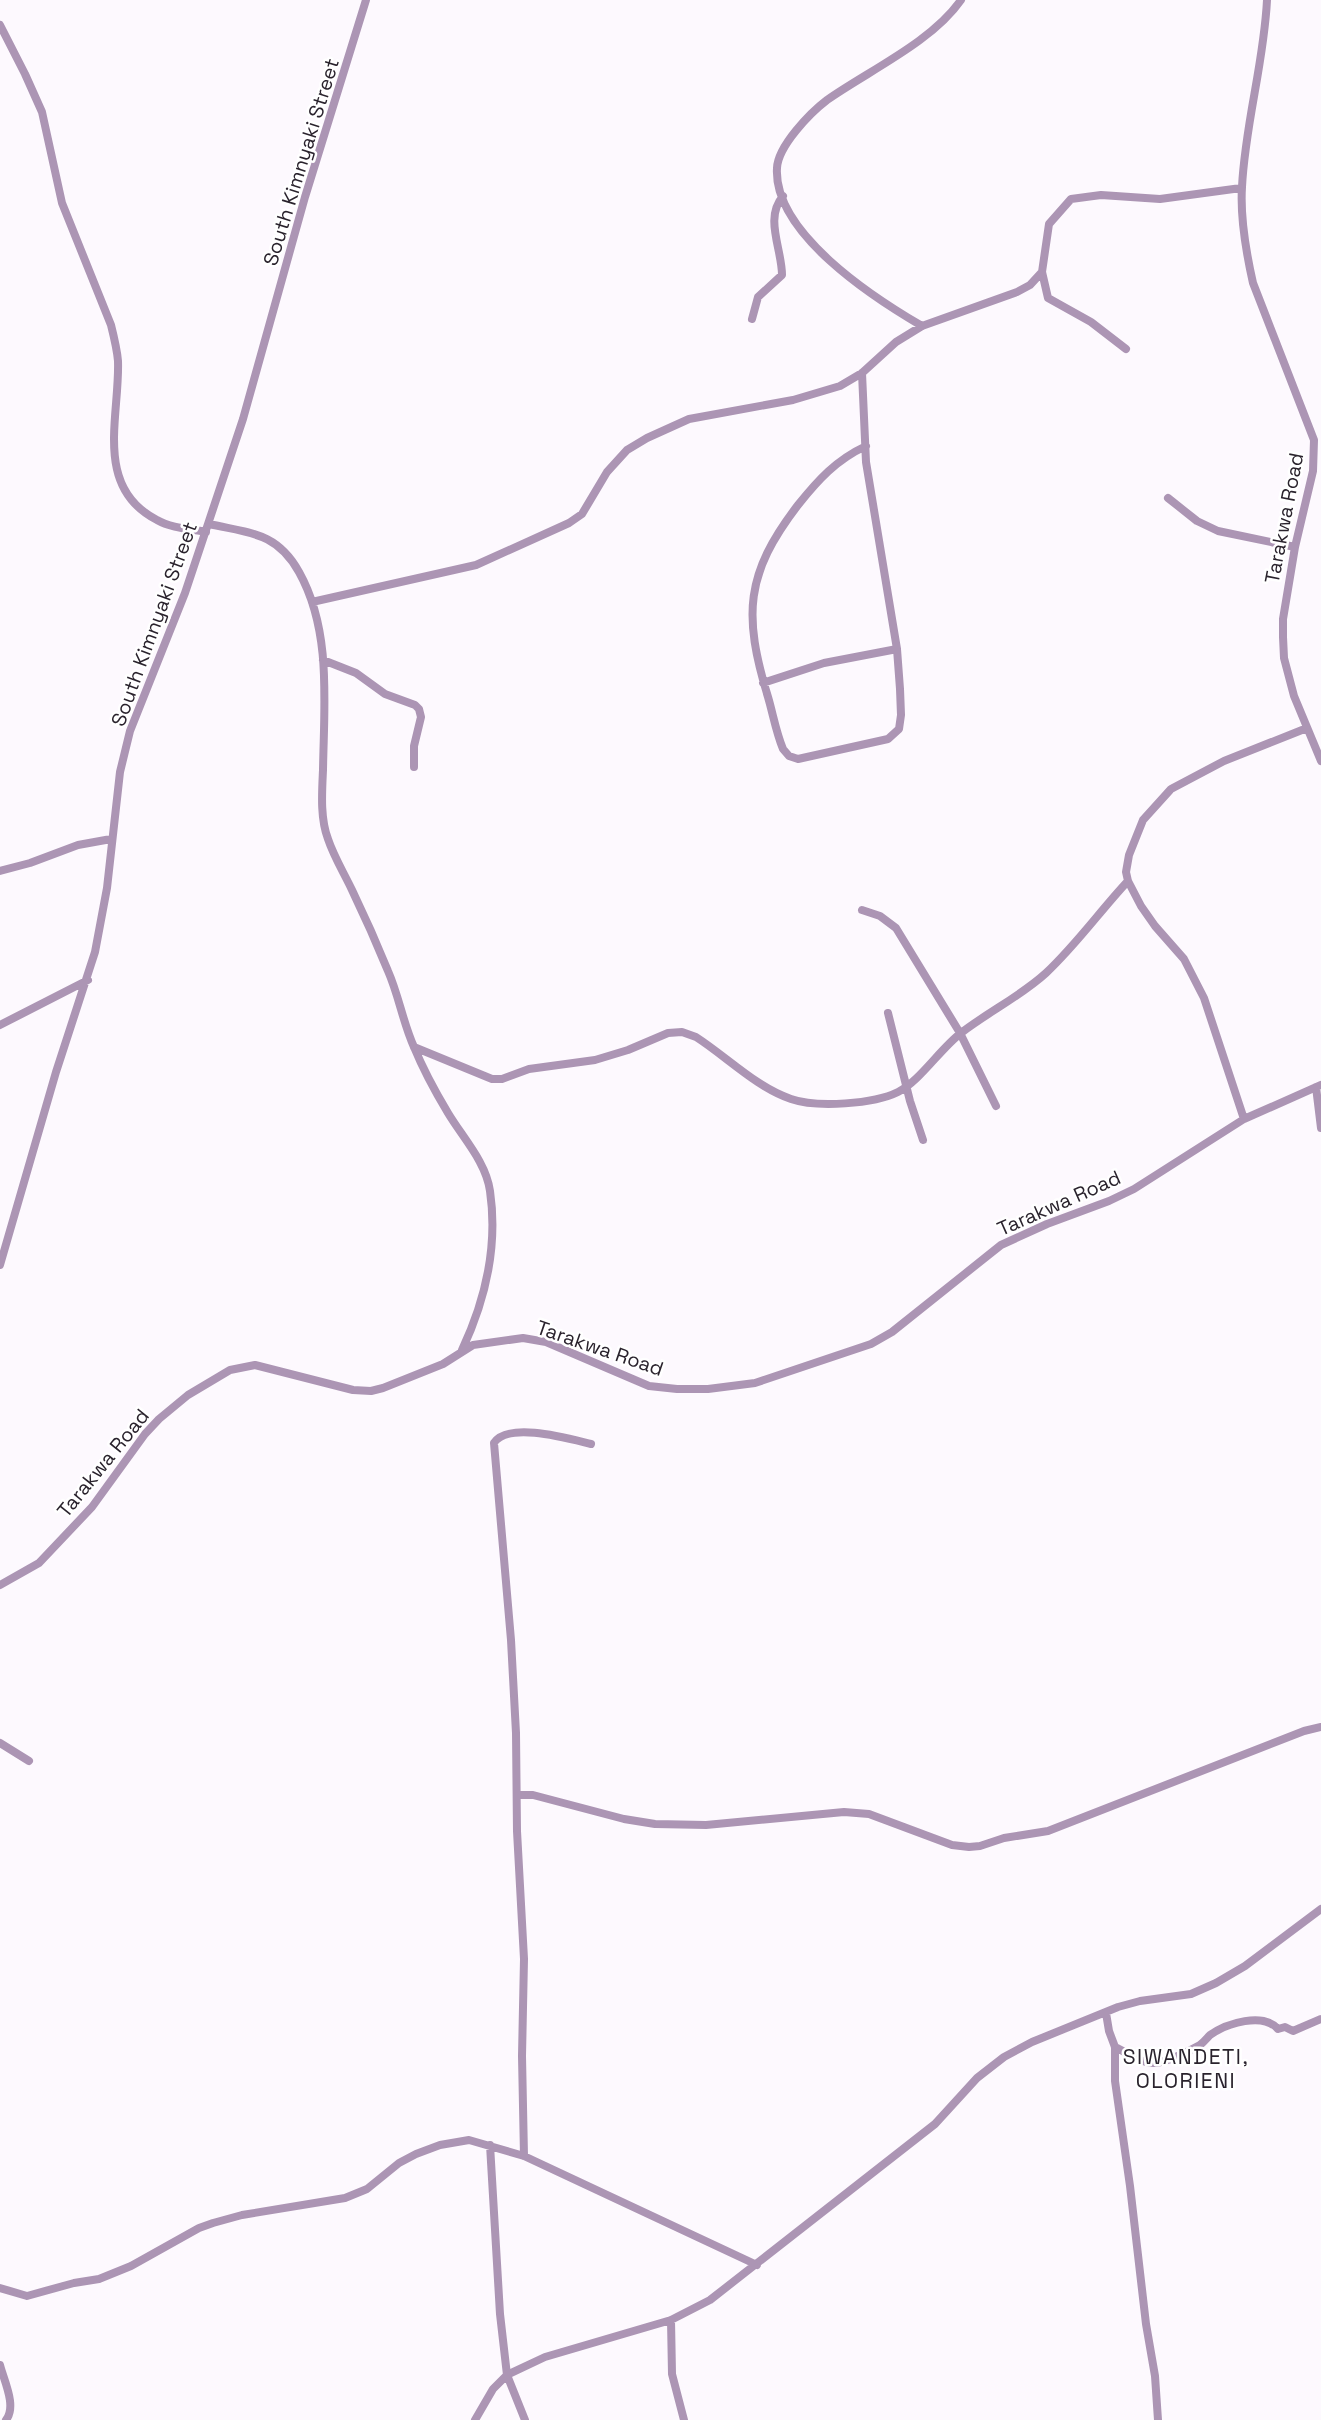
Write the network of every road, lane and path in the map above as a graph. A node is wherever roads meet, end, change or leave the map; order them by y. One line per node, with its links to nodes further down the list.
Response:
1 (366, 0): 14 (street, South Kimnyaki Street)
2 (961, 0): 6 (street)
3 (1267, 0): 5 (street, Tarakwa Road)
4 (0, 25): 14 (street)
5 (1241, 188): 7 (street); 15 (street, Tarakwa Road)
6 (783, 196): 8 (street); 9 (street)
7 (1042, 272): 9 (street); 10 (street)
8 (752, 319)
9 (922, 326): 11 (street)
10 (1126, 348)
11 (862, 373): 12 (street); 16 (street)
12 (866, 446): 17 (street); 19 (street)
13 (1168, 498): 15 (street)
14 (207, 528): 16 (street); 23 (street, South Kimnyaki Street)
15 (1295, 547): 20 (street, Tarakwa Road)
16 (312, 602): 18 (street)
17 (897, 648): 19 (street); 19 (street)
18 (323, 660): 22 (street); 31 (street)
19 (763, 683)
20 (1307, 728): 21 (street, Tarakwa Road); 25 (street)
21 (1321, 761)
22 (414, 767)
23 (111, 838): 24 (street); 27 (street, South Kimnyaki Street)
24 (0, 871)
25 (1128, 881): 30 (street); 35 (street)
26 (862, 910): 30 (street)
27 (88, 980): 29 (street); 38 (street, South Kimnyaki Street)
28 (888, 1012): 32 (street)
29 (0, 1025)
30 (960, 1033): 32 (street); 34 (street)
31 (414, 1047): 32 (street); 41 (street)
32 (907, 1086): 37 (street)
33 (1319, 1086): 35 (street, Tarakwa Road); 36 (street)
34 (996, 1106)
35 (1244, 1119): 41 (street, Tarakwa Road)
36 (1321, 1128)
37 (923, 1140)
38 (10, 1236): 39 (street); 40 (street, South Kimnyaki Street)
39 (0, 1240)
40 (0, 1265)
41 (462, 1350): 43 (street, Tarakwa Road)
42 (591, 1444): 47 (street)
43 (0, 1585)
44 (1321, 1727): 47 (street)
45 (0, 1743): 46 (street)
46 (29, 1761)
47 (518, 1796): 53 (street)
48 (1321, 1909): 49 (street)
49 (1106, 2013): 51 (street); 54 (street)
50 (1321, 2019): 51 (street)
51 (1115, 2047): 63 (street)
52 (490, 2145): 53 (street); 55 (street); 58 (street)
53 (524, 2156): 54 (street)
54 (757, 2265): 56 (street)
55 (0, 2288)
56 (671, 2320): 58 (street); 62 (street)
57 (0, 2364): 59 (street)
58 (507, 2375): 60 (street); 61 (street)
59 (6, 2420)
60 (475, 2420)
61 (525, 2420)
62 (684, 2420)
63 (1158, 2420)

